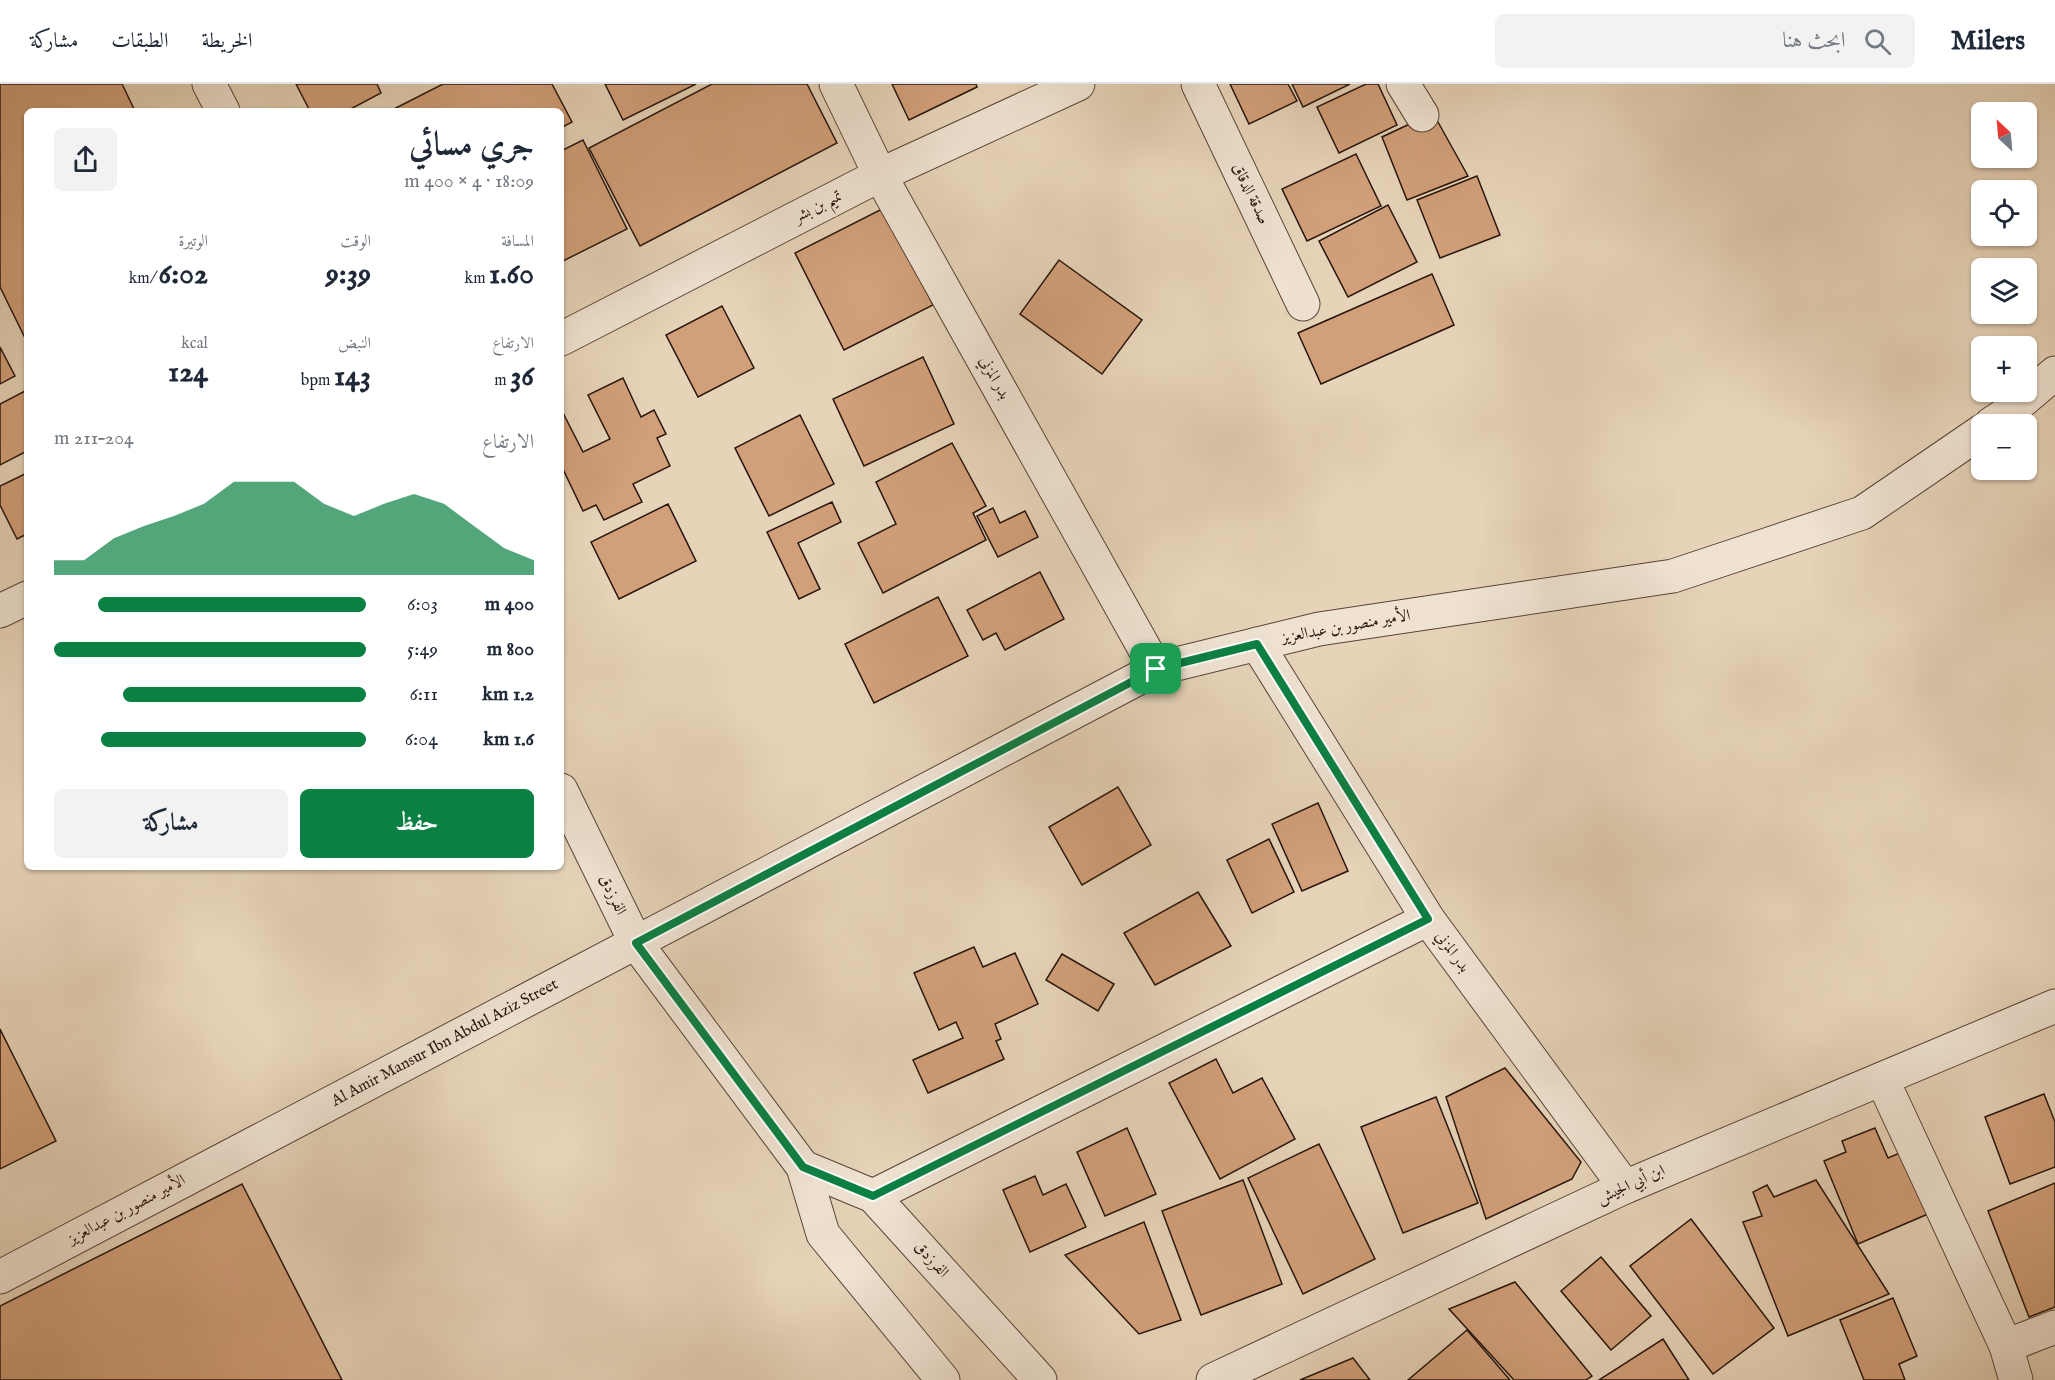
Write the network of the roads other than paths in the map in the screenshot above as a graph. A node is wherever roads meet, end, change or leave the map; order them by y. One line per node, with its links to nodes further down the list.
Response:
1 (209, 84): 6 (street)
2 (836, 84): 8 (street, بدر المزني)
3 (1078, 84): 8 (street, تميم بن بشر)
4 (1198, 84): 9 (street, صدقة الدقاق)
5 (1403, 84): 7 (street)
6 (221, 108)
7 (1422, 115)
8 (880, 175): 10 (street, تميم بن بشر); 17 (street, بدر المزني)
9 (1303, 304)
10 (564, 337)
11 (2055, 373): 12 (street)
12 (2006, 414)
13 (1971, 439): 16 (street, الأمير منصور بن عبدالعزيز)
14 (24, 599): 15 (street)
15 (0, 611)
16 (1257, 644): 17 (street, الأمير منصور بن عبدالعزيز); 19 (street, بدر المزني)
17 (1156, 669): 20 (street, الأمير منصور بن عبدالعزيز)
18 (564, 796): 20 (street, الفرزدق)
19 (1428, 919): 25 (street, بدر المزني); 26 (street)
20 (636, 943): 23 (street, Al Amir Mansur Ibn Abdul Aziz Street); 24 (street, الفرزدق)
21 (2055, 1006): 22 (street, ابن أبي الجيش)
22 (1882, 1079): 25 (street, ابن أبي الجيش); 29 (street)
23 (255, 1144): 27 (street, الأمير منصور بن عبدالعزيز)
24 (803, 1167): 26 (street, الفرزدق); 30 (street, الفرزدق)
25 (1625, 1187): 32 (street, ابن أبي الجيش)
26 (873, 1196): 31 (street, الفرزدق)
27 (0, 1277)
28 (2055, 1327): 29 (street)
29 (2006, 1346): 33 (street)
30 (943, 1380)
31 (1040, 1380)
32 (1213, 1380)
33 (2016, 1380)

